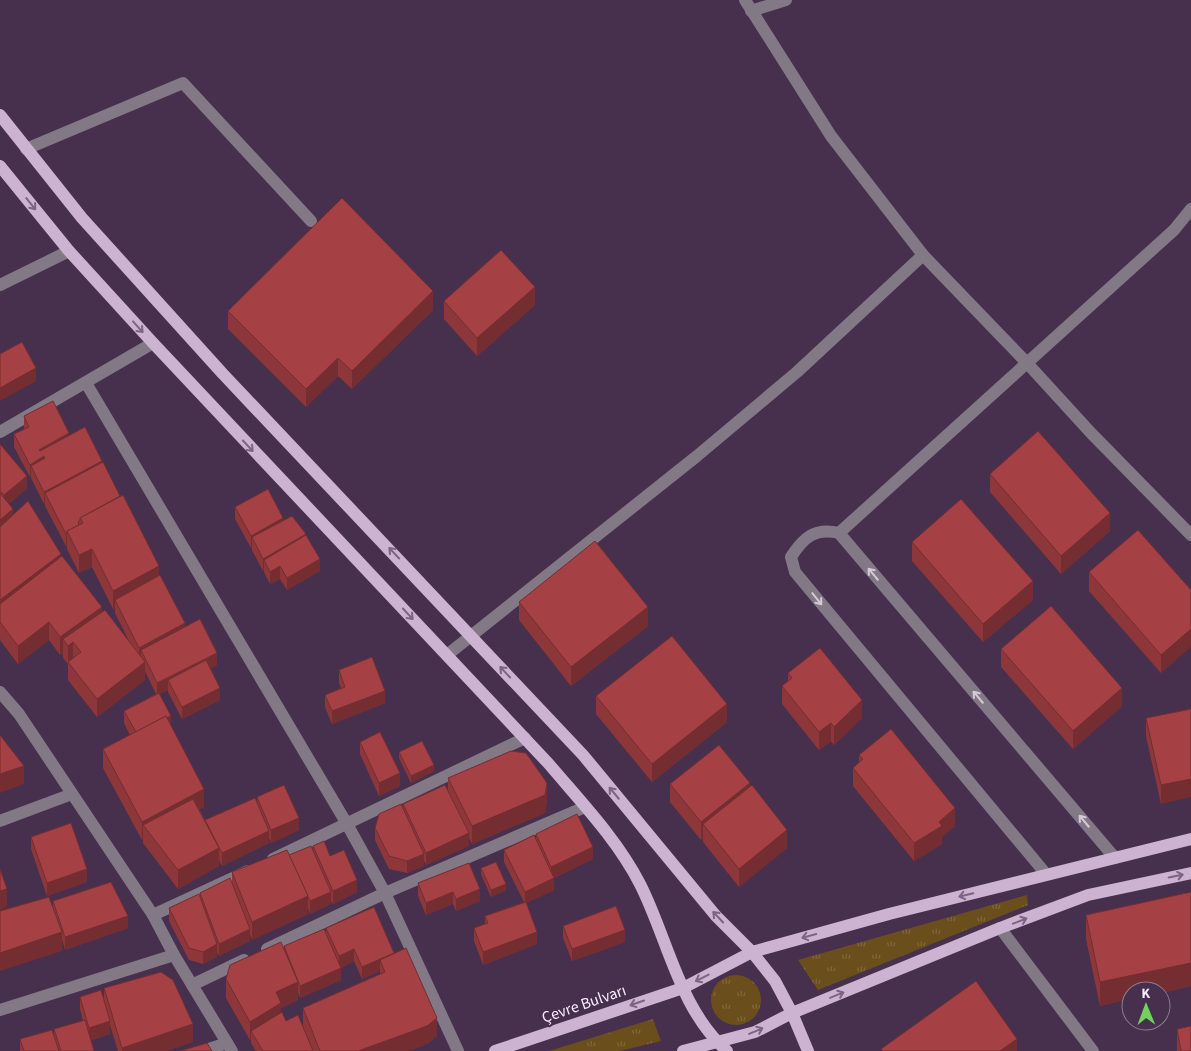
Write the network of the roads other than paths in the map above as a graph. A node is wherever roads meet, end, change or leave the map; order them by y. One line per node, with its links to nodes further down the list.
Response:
1 (786, 0): 2 (street)
2 (748, 5): 9 (street)
3 (0, 115): 4 (main road)
4 (26, 149): 7 (street); 17 (main road, one-way to 4)
5 (0, 166): 8 (main road, one-way to 8)
6 (1191, 209): 12 (street)
7 (311, 221)
8 (69, 251): 10 (street); 11 (main road, one-way to 11)
9 (923, 255): 12 (street); 17 (street)
10 (0, 285)
11 (153, 343): 13 (street); 18 (main road, one-way to 18)
12 (1027, 363): 15 (street); 16 (street)
13 (86, 383): 14 (street); 24 (street)
14 (0, 432)
15 (839, 533): 26 (street, one-way to 15); 28 (street, one-way to 28)
16 (1191, 536)
17 (472, 636): 18 (street); 32 (main road, one-way to 17)
18 (447, 655): 20 (main road)
19 (0, 692): 21 (street)
20 (525, 738): 22 (main road); 24 (street)
21 (72, 794): 23 (street); 30 (street)
22 (585, 807): 29 (street); 35 (main road)
23 (0, 820)
24 (347, 824): 29 (street); 30 (street)
25 (1191, 839): 26 (main road, Çevre Bulvarı)
26 (1115, 858): 28 (main road, Çevre Bulvarı)
27 (1191, 873): 31 (main road, one-way to 27)
28 (1046, 874): 32 (main road, Çevre Bulvarı, one-way to 32)
29 (385, 893): 34 (street); 42 (street)
30 (153, 916): 33 (street)
31 (1000, 928): 37 (main road, one-way to 31); 40 (street)
32 (752, 952): 35 (main road, Çevre Bulvarı, one-way to 35); 37 (main road)
33 (174, 955): 34 (street); 36 (street)
34 (192, 985): 38 (street)
35 (683, 988): 39 (main road); 43 (main road, Çevre Bulvarı, one-way to 43)
36 (0, 1010)
37 (792, 1013): 39 (main road, one-way to 37); 45 (main road)
38 (230, 1047): 41 (street)
39 (723, 1047): 44 (main road)
40 (1089, 1050)
41 (203, 1051)
42 (458, 1051)
43 (495, 1051)
44 (683, 1051)
45 (808, 1051)

